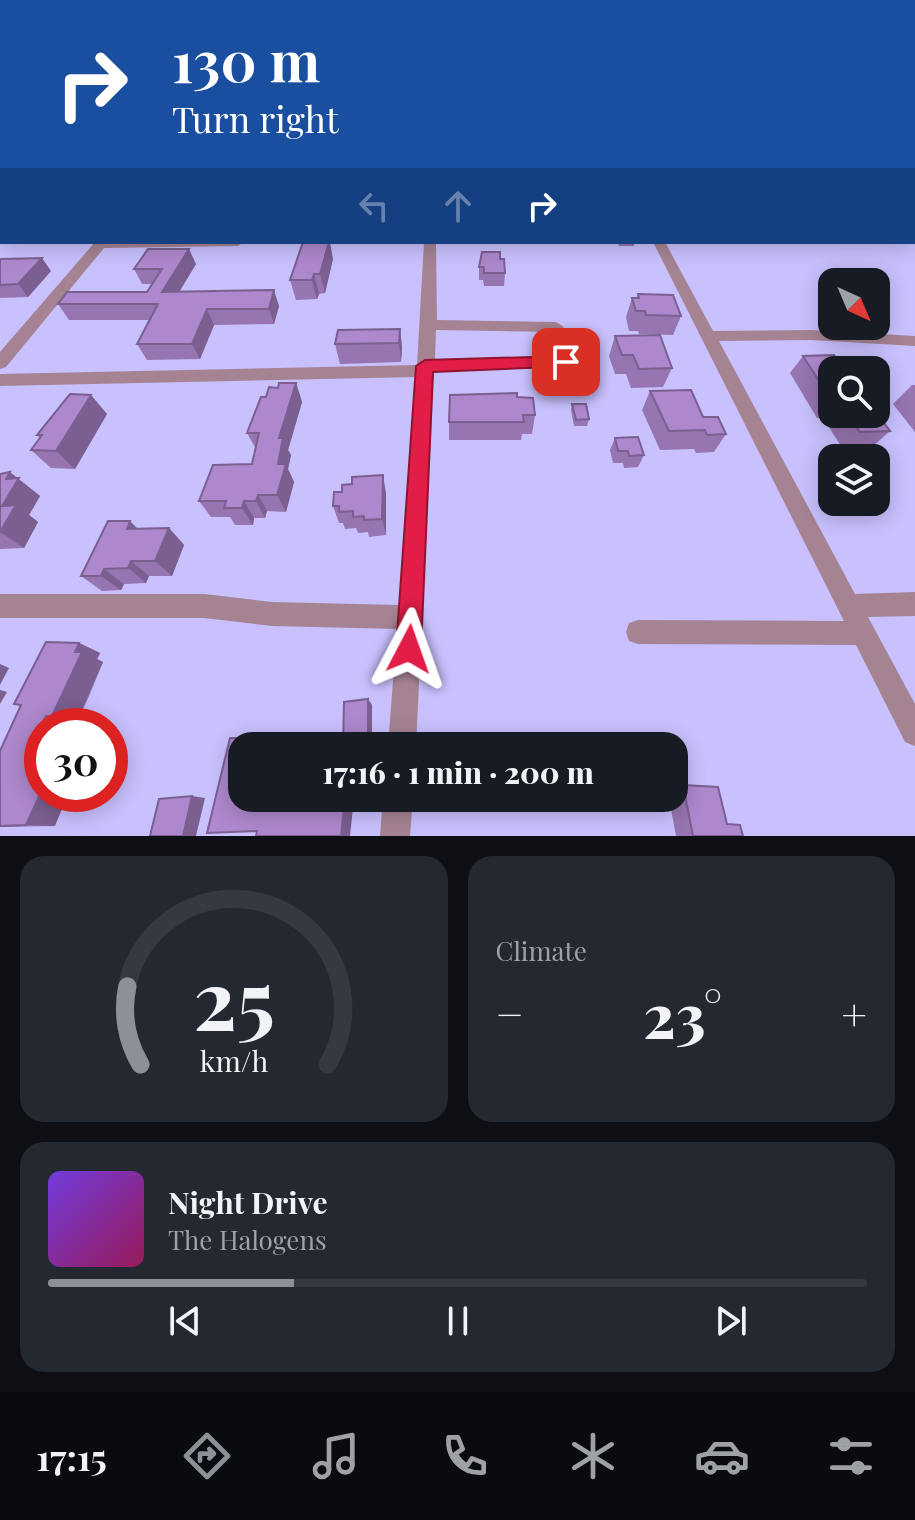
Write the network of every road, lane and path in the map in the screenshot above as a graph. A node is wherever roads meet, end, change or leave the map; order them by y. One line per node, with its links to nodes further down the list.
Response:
1 (100, 244): 9 (street)
2 (430, 244): 4 (street)
3 (660, 244): 6 (street)
4 (429, 325): 5 (street); 10 (street)
5 (556, 327)
6 (707, 336): 7 (street); 14 (street)
7 (915, 341)
8 (566, 362): 10 (street)
9 (0, 363)
10 (425, 368): 11 (street); 15 (street)
11 (0, 380)
12 (915, 604): 14 (street)
13 (0, 606): 15 (street)
14 (847, 606): 17 (street)
15 (411, 617): 18 (street)
16 (638, 632): 17 (street)
17 (862, 633): 19 (street)
18 (403, 732)
19 (915, 732)
20 (397, 812): 21 (street)
21 (395, 836)

